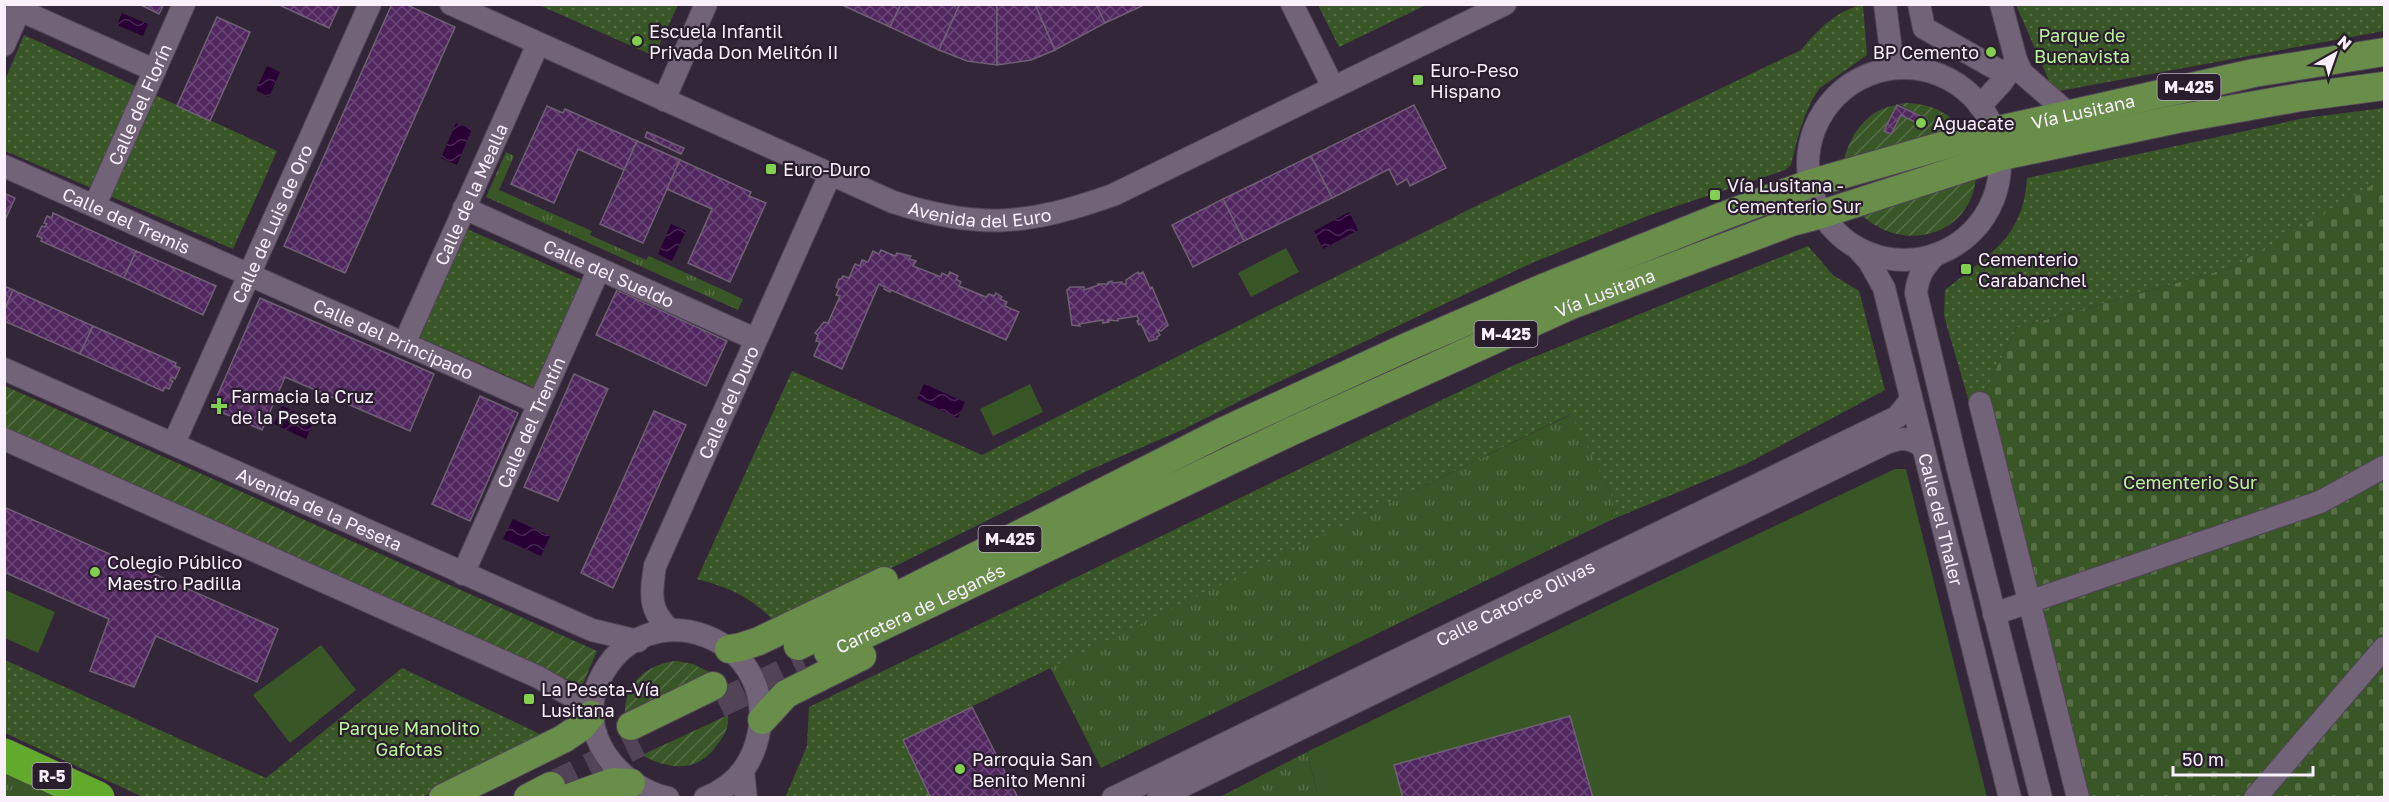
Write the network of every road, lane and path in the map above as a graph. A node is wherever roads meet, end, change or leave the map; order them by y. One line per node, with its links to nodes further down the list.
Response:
1 (184, 4): 16 (street, Calle del Florín)
2 (370, 4): 32 (street, Calle de Luis de Oro)
3 (452, 4): 11 (street, Avenida del Euro)
4 (706, 4): 19 (street)
5 (1292, 4): 18 (street)
6 (1505, 4): 18 (street, Avenida del Euro)
7 (1884, 4): 14 (street)
8 (1919, 4): 15 (street)
9 (2001, 4): 15 (street)
10 (13, 8): 12 (street); 16 (street)
11 (538, 44): 19 (street, Avenida del Euro); 27 (street, Calle de la Mealla)
12 (4, 45)
13 (2385, 52): 21 (main road, Vía Lusitana / M-425)
14 (1893, 67): 20 (street); 25 (street)
15 (2012, 68): 20 (street); 21 (street)
16 (154, 70): 26 (street, Calle del Florín)
17 (2385, 86): 22 (main road, Vía Lusitana / M-425)
18 (1333, 87): 24 (street, Avenida del Euro)
19 (664, 100): 24 (street, Avenida del Euro)
20 (1980, 106): 22 (street)
21 (2068, 113): 22 (main road, Vía Lusitana / M-425)
22 (1998, 143): 25 (main road, M-425); 28 (main road, M-425); 30 (street)
23 (4, 166): 26 (street, Calle del Tremis)
24 (830, 175): 33 (street, Calle del Duro)
25 (1809, 184): 28 (street); 39 (main road, Vía Lusitana / M-425)
26 (94, 205): 32 (street, Calle del Tremis)
27 (464, 208): 31 (street, Calle del Sueldo); 34 (street, Calle de la Mealla)
28 (1822, 214): 29 (street); 44 (main road, Vía Lusitana / M-425)
29 (1857, 247): 30 (street); 36 (street, Calle del Thaler)
30 (1935, 255): 47 (street, Calle del Thaler)
31 (599, 269): 33 (street, Calle del Sueldo); 37 (street, Calle del Trentín)
32 (248, 275): 34 (street, Calle del Principado); 41 (street, Calle de Luis de Oro)
33 (755, 339): 48 (street, Calle del Duro)
34 (404, 344): 37 (street, Calle del Principado)
35 (4, 369): 41 (street, Avenida de la Peseta)
36 (1911, 400): 42 (street, Calle del Thaler); 66 (street, Calle Catorce Olivas)
37 (538, 403): 45 (street, Calle del Trentín)
38 (1980, 403): 46 (street)
39 (1222, 432): 44 (main road, Carretera de Leganés / M-425); 51 (main road)
40 (4, 439): 53 (street)
41 (174, 443): 45 (street, Avenida de la Peseta)
42 (1922, 446): 67 (street, Calle Catorce Olivas); 68 (street, Calle del Thaler)
43 (2385, 467): 46 (street)
44 (1198, 477): 54 (main road)
45 (463, 574): 49 (street, Avenida de la Peseta)
46 (2029, 602): 47 (street); 70 (street)
47 (1994, 614): 69 (street, Calle del Thaler)
48 (670, 630): 49 (street); 51 (street)
49 (638, 641): 53 (street)
50 (2385, 648): 71 (street)
51 (729, 649): 54 (street)
52 (716, 695): 55 (main road)
53 (591, 711): 58 (street); 61 (main road)
54 (762, 720): 57 (street)
55 (635, 735)
56 (4, 755): 60 (highway, R-5)
57 (743, 771): 64 (street); 65 (street)
58 (631, 783): 59 (main road); 63 (street)
59 (549, 787): 62 (main road)
60 (98, 798)
61 (443, 798)
62 (484, 798)
63 (668, 798)
64 (705, 798)
65 (746, 798)
66 (1113, 798)
67 (1158, 798)
68 (2010, 798)
69 (2041, 798)
70 (2078, 798)
71 (2255, 798)

